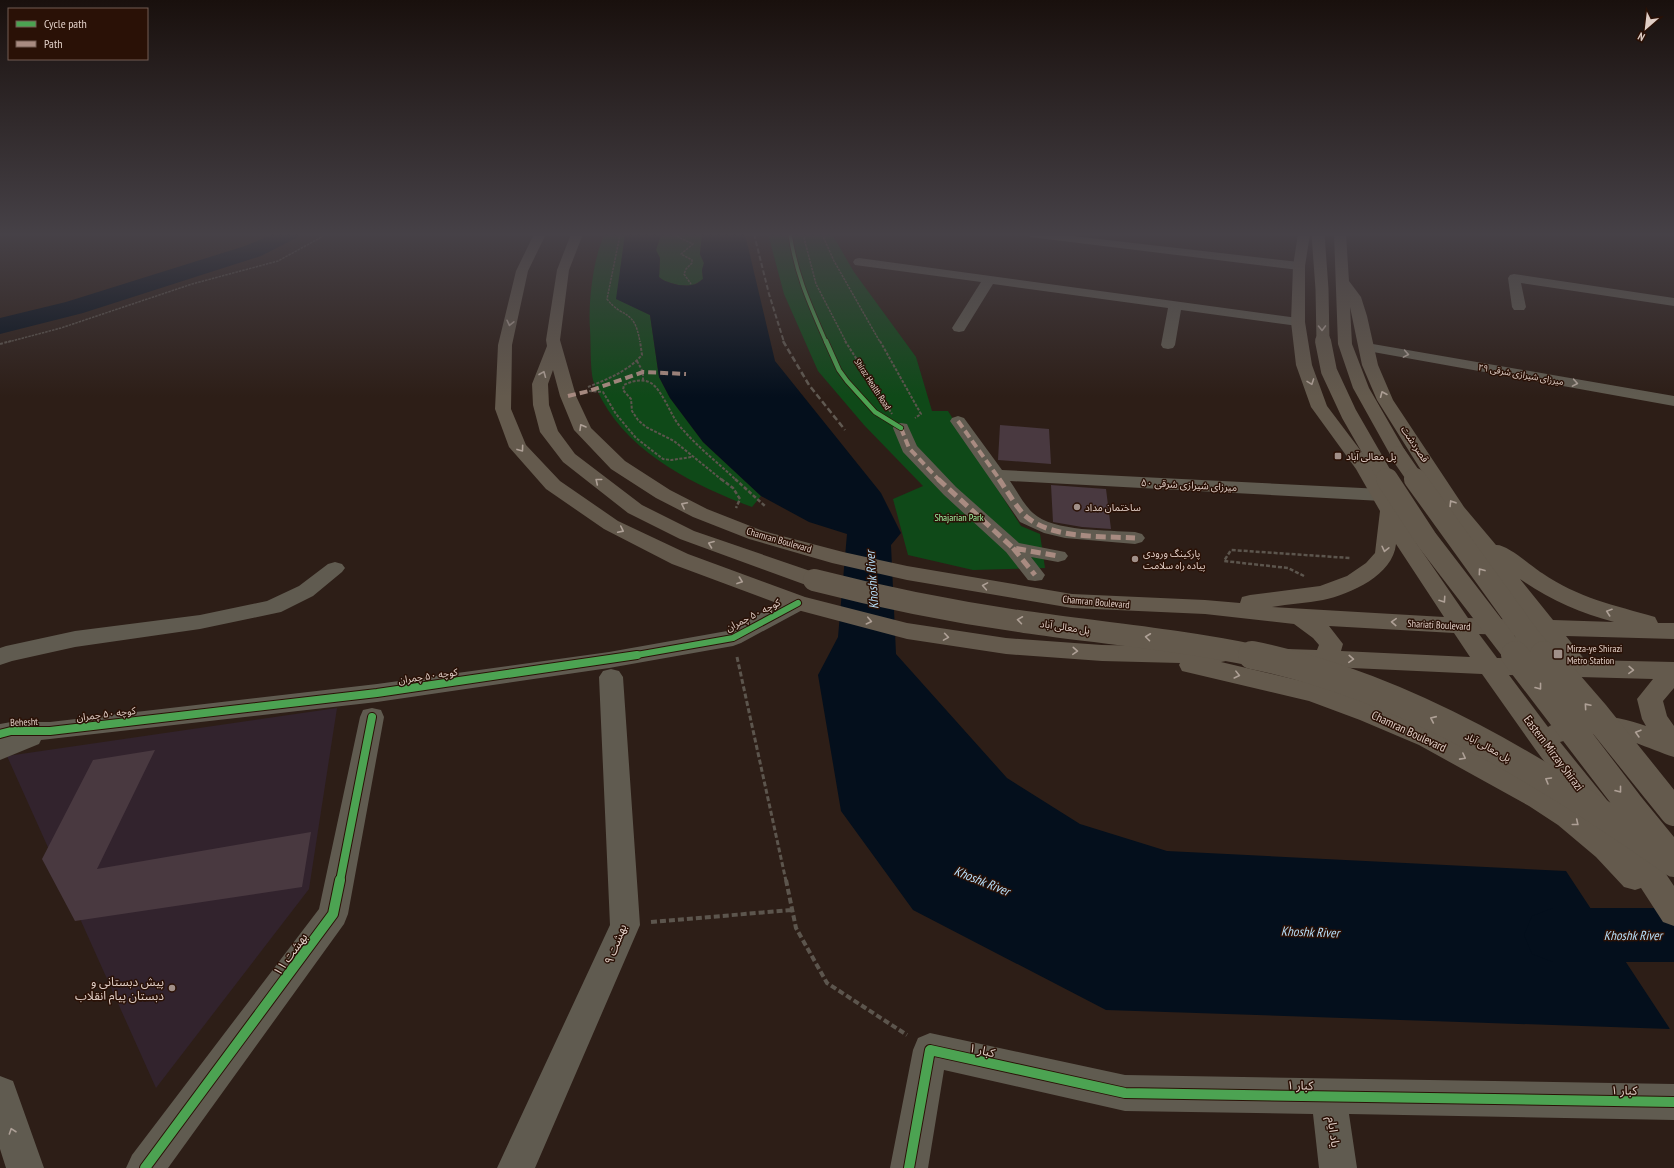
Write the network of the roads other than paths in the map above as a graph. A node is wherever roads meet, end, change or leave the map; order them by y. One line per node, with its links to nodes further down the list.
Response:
1 (518, 289): 31 (main road, Chamran Boulevard, one-way to 31)
2 (560, 289): 16 (main road, Chamran Boulevard)
3 (984, 289): 15 (street)
4 (1050, 289): 12 (street)
5 (1299, 289): 14 (main road)
6 (1322, 289): 53 (main road, one-way to 53, bridge)
7 (1342, 289): 52 (main road, one-way to 7, bridge)
8 (1347, 289): 18 (main road, قصردشت)
9 (1516, 289): 13 (street)
10 (1586, 289): 11 (street)
11 (1674, 302)
12 (1175, 306): 14 (street); 17 (street)
13 (1519, 307)
14 (1298, 322): 23 (main road, one-way to 23)
15 (959, 328)
16 (555, 345): 32 (main road, Chamran Boulevard, one-way to 16); 54 (main road, پل معالی آباد, one-way to 16, bridge)
17 (1168, 345)
18 (1367, 347): 19 (street, ۲۹ میرزای شیرازی شرقی, one-way to 19); 24 (main road, قصردشت, one-way to 18)
19 (1674, 401)
20 (958, 421): 22 (street)
21 (901, 428): 26 (street)
22 (997, 475): 23 (street, ۵۰ میرزای شیرازی شرقی); 25 (street)
23 (1386, 502): 30 (main road); 32 (main road, one-way to 32); 34 (main road, one-way to 34)
24 (1476, 534): 30 (main road, قصردشت); 35 (main road, one-way to 24)
25 (1135, 538)
26 (1013, 548): 27 (street); 29 (street)
27 (1058, 556)
28 (335, 568): 39 (street)
29 (1036, 575)
30 (1513, 585): 36 (main road, قصردشت)
31 (798, 603): 38 (main road, Chamran Boulevard, one-way to 38); 47 (street, کوچه ۵۰ چمران)
32 (1205, 607): 33 (main road, Shariati Boulevard)
33 (1300, 617): 34 (main road, Shariati Boulevard, one-way to 33); 40 (main road)
34 (1461, 626): 36 (main road, Shariati Boulevard); 41 (main road, Eastern Mirzay Shirazi)
35 (1674, 627)
36 (1548, 629): 37 (main road, Shariati Boulevard); 42 (main road, قصردشت)
37 (1674, 631)
38 (1102, 653): 40 (main road, Chamran Boulevard); 54 (main road, Chamran Boulevard, one-way to 54)
39 (0, 656)
40 (1325, 657): 41 (main road, Chamran Boulevard, one-way to 41)
41 (1489, 666): 42 (main road, Chamran Boulevard); 49 (main road, Eastern Mirzay Shirazi)
42 (1578, 668): 43 (main road, one-way to 43)
43 (1674, 671)
44 (1674, 676): 50 (main road)
45 (611, 677): 61 (street, ۹ بهشت)
46 (372, 717): 60 (street, ۱۱ بهشت)
47 (50, 731): 48 (street, Behesht); 51 (street, Behesht)
48 (0, 734)
49 (1544, 742): 50 (main road, one-way to 49); 54 (main road, Eastern Mirzay Shirazi)
50 (1674, 746)
51 (0, 750)
52 (1674, 812)
53 (1674, 859)
54 (1651, 871): 55 (main road)
55 (1672, 910)
56 (0, 1094): 59 (street, one-way to 56)
57 (1329, 1096): 58 (street, ۱ کبار); 62 (street, ۱ کبار); 63 (street, یاد ایام)
58 (1674, 1102)
59 (25, 1168)
60 (145, 1168)
61 (516, 1168)
62 (909, 1168)
63 (1338, 1168)

